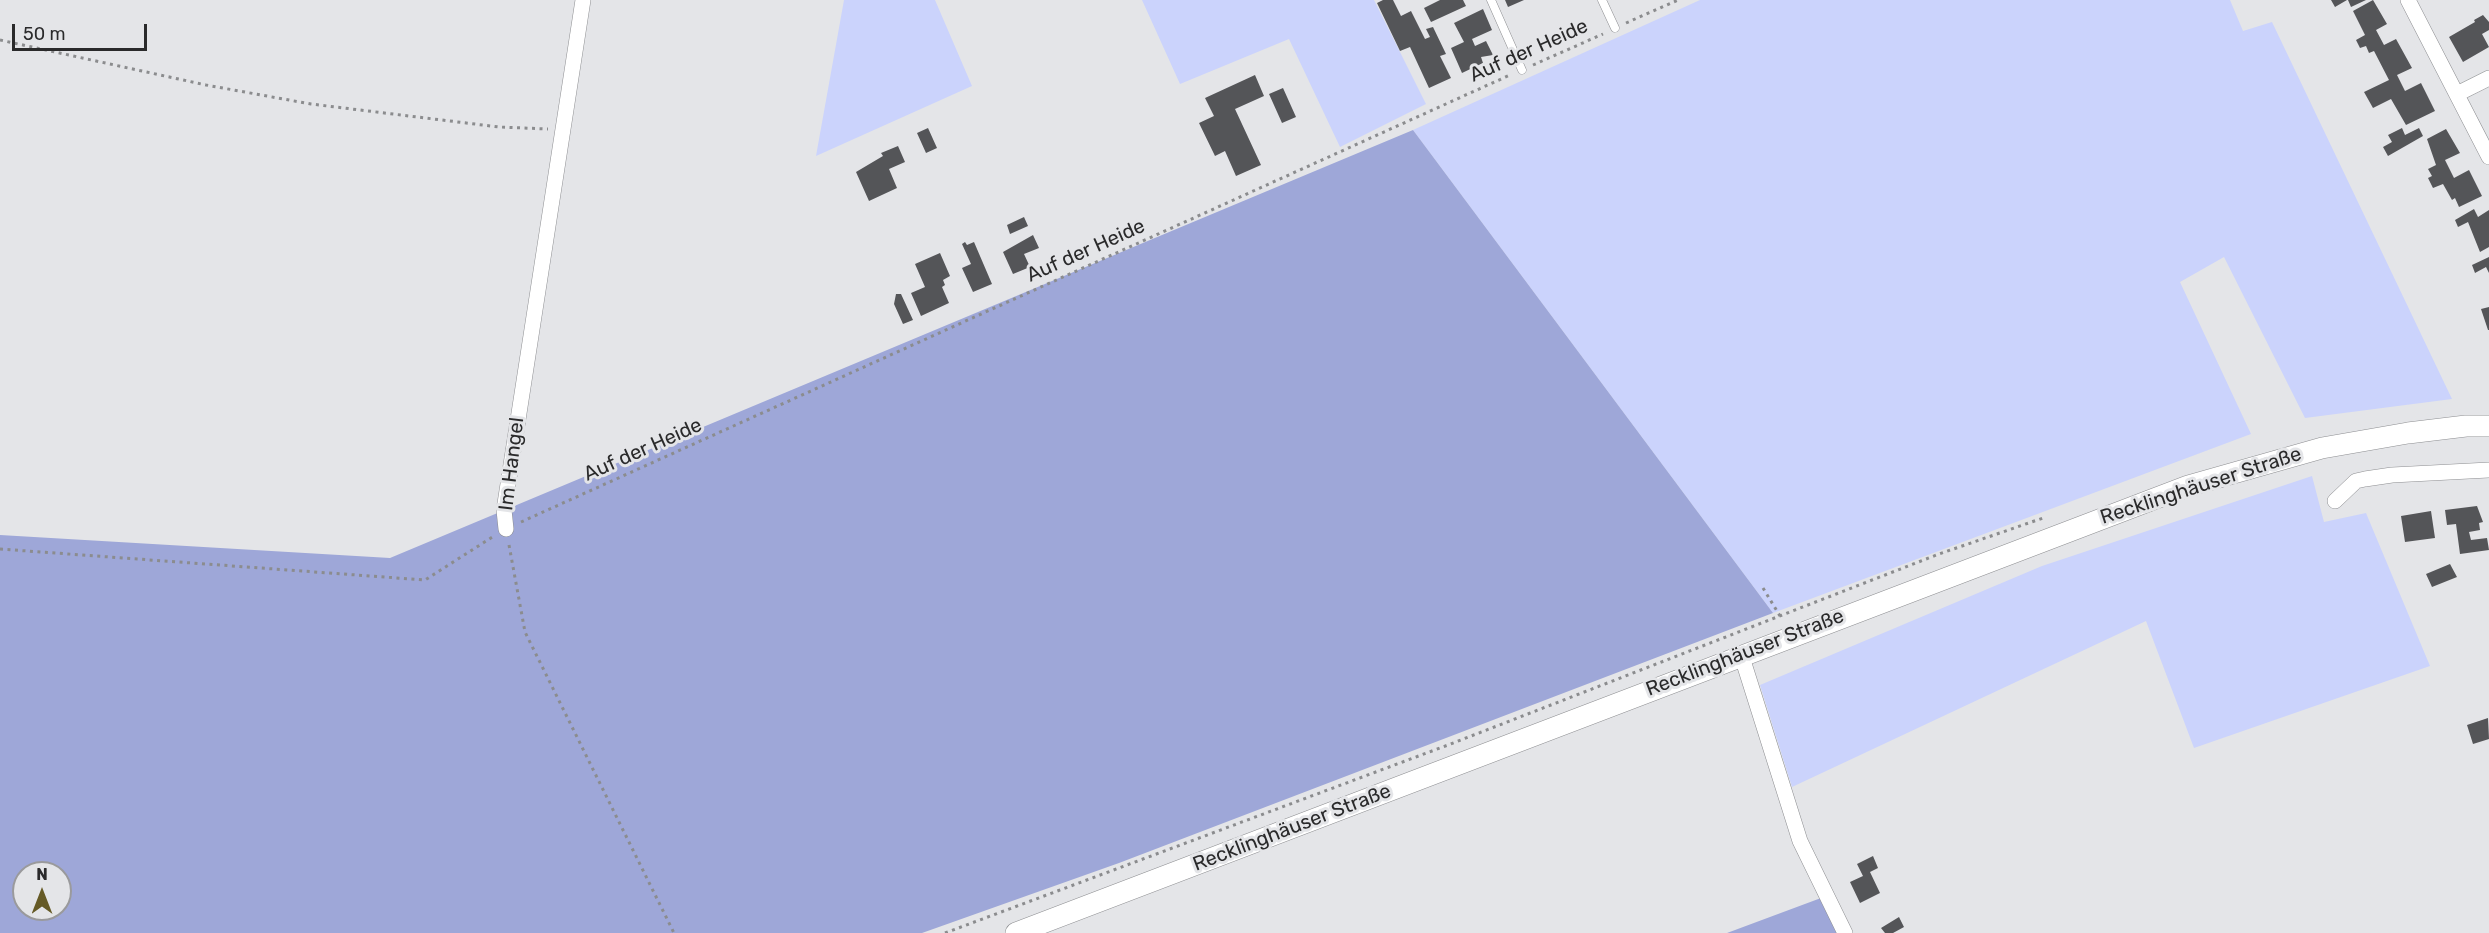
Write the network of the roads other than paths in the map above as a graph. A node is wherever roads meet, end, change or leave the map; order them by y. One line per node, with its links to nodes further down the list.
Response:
1 (583, 0): 13 (street, Im Hangel)
2 (1491, 0): 6 (lane)
3 (1602, 0): 5 (lane)
4 (2408, 0): 8 (street)
5 (1615, 28)
6 (1522, 70)
7 (2489, 78): 8 (street)
8 (2457, 94): 9 (street)
9 (2489, 156)
10 (2489, 426): 14 (main road, Recklinghäuser Straße)
11 (2489, 470): 12 (street)
12 (2336, 501)
13 (506, 529)
14 (1741, 654): 15 (main road, Recklinghäuser Straße); 16 (street, Recklinghäuser Straße)
15 (1016, 933)
16 (1845, 933)

